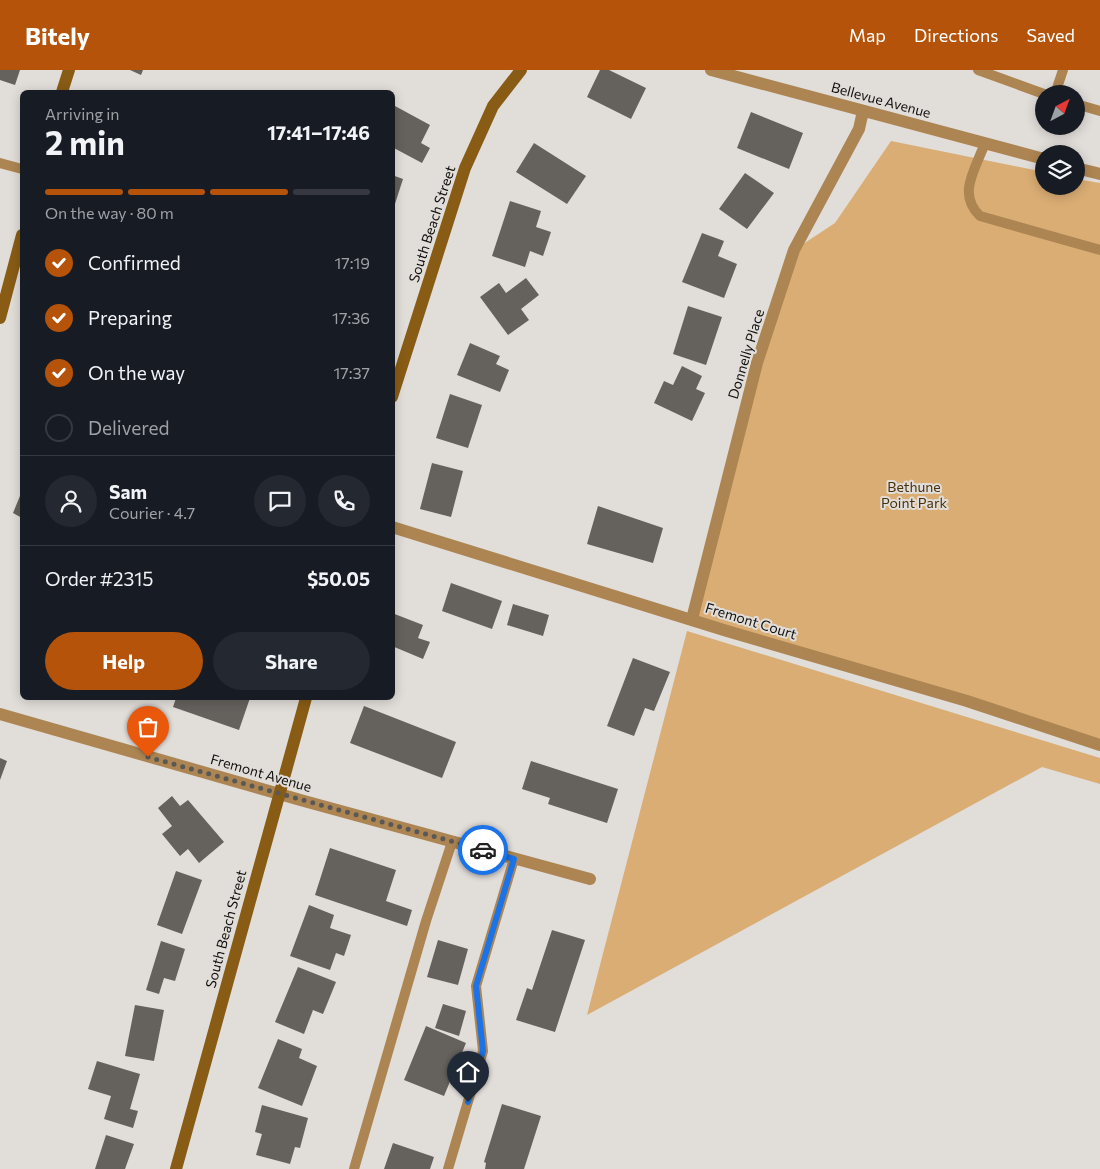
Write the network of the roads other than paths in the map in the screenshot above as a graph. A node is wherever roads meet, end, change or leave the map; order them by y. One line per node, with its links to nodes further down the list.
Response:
1 (69, 70): 7 (street)
2 (521, 70): 21 (street, South Beach Street)
3 (711, 70): 10 (street, Bellevue Avenue)
4 (978, 70): 8 (lane)
5 (1063, 70): 6 (lane)
6 (1058, 85)
7 (63, 90)
8 (1035, 91)
9 (1085, 107): 11 (lane)
10 (863, 111): 12 (street, Bellevue Avenue); 23 (street, Donnelly Place)
11 (1100, 111)
12 (985, 143): 13 (street, Bellevue Avenue); 19 (lane)
13 (1035, 157)
14 (0, 163): 15 (lane)
15 (20, 169)
16 (1085, 170): 17 (street)
17 (1100, 174)
18 (20, 242): 20 (street)
19 (1100, 250)
20 (0, 318)
21 (395, 388)
22 (395, 528): 23 (street, Fremont Court)
23 (692, 619): 26 (street, Fremont Court)
24 (305, 700): 27 (street, South Beach Street)
25 (0, 714): 27 (street, Fremont Avenue)
26 (1100, 745)
27 (278, 794): 28 (street, Fremont Avenue); 31 (street, South Beach Street)
28 (452, 842): 29 (street, Fremont Avenue); 32 (lane)
29 (514, 859): 30 (street, Fremont Avenue); 33 (lane)
30 (590, 879)
31 (176, 1169)
32 (354, 1169)
33 (448, 1169)

